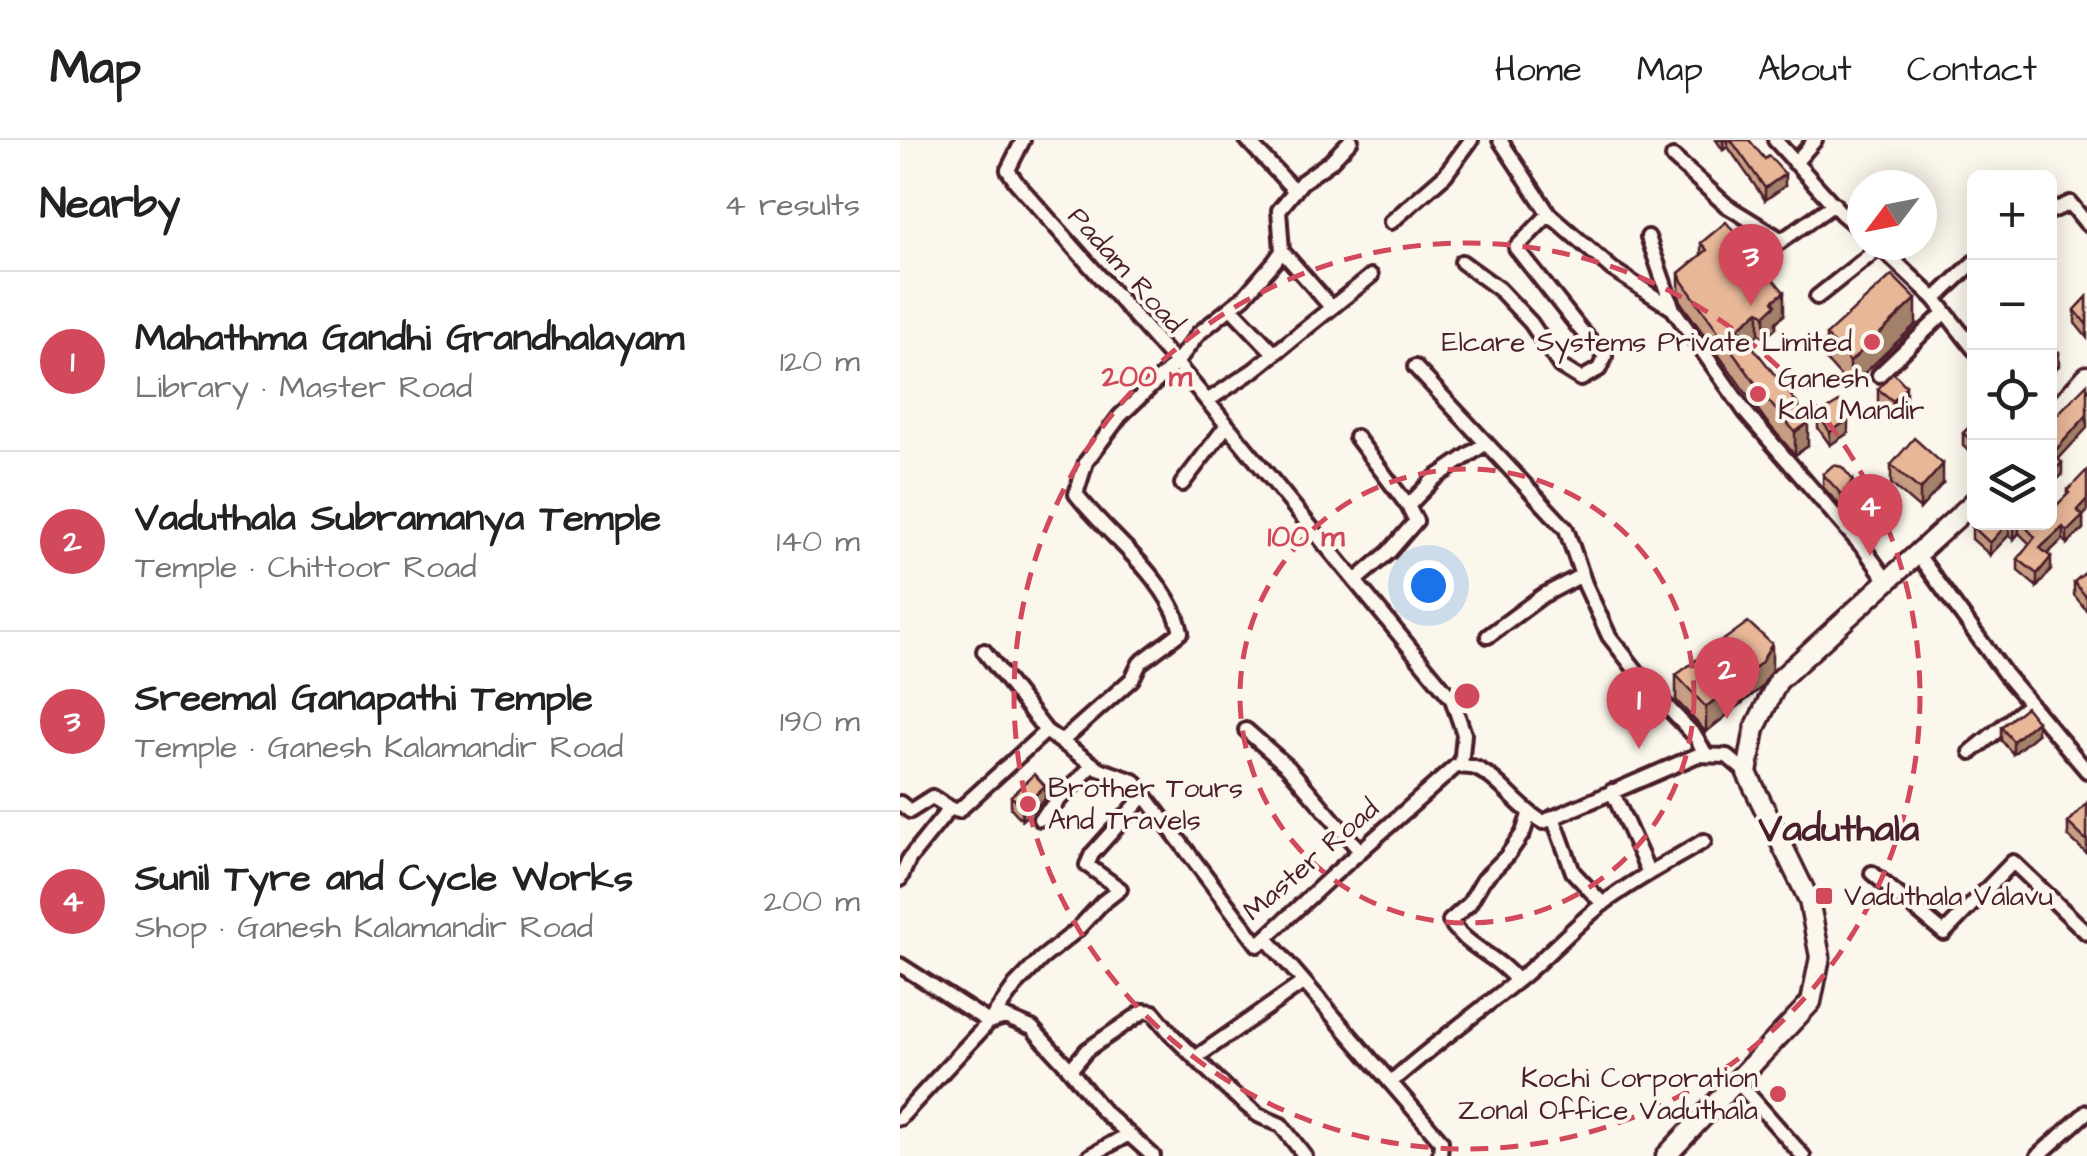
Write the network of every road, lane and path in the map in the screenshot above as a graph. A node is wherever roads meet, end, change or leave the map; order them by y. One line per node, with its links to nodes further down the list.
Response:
1 (1022, 140): 32 (street, Padam Road)
2 (1247, 140): 10 (street)
3 (1351, 140): 10 (street)
4 (1472, 140): 15 (street)
5 (1500, 140): 13 (street)
6 (1774, 140): 9 (street)
7 (1815, 140): 9 (street)
8 (1672, 156): 11 (street)
9 (1795, 163): 11 (street)
10 (1295, 191): 18 (street)
11 (1834, 204): 14 (street)
12 (2057, 209): 16 (street)
13 (1550, 214): 21 (street); 28 (street)
14 (1847, 217)
15 (1390, 222)
16 (2087, 224)
17 (1648, 237): 28 (street)
18 (1282, 251): 26 (street); 27 (street)
19 (1862, 260): 24 (street)
20 (1894, 260): 25 (street)
21 (1462, 262)
22 (1967, 269): 25 (street)
23 (1371, 276): 26 (street)
24 (1817, 297)
25 (1935, 300): 29 (street)
26 (1330, 307): 31 (street)
27 (1231, 308): 31 (street); 32 (street)
28 (1674, 309): 47 (street)
29 (1945, 312): 30 (street); 34 (street)
30 (1967, 340)
31 (1274, 353): 36 (street)
32 (1176, 364): 36 (street, Padam Road); 53 (street)
33 (1415, 367): 40 (street)
34 (1879, 375)
35 (2087, 376): 37 (main road)
36 (1207, 401): 38 (street, Padam Road)
37 (2057, 410)
38 (1227, 426): 41 (street); 46 (street, Padam Road)
39 (1356, 437): 42 (street)
40 (1486, 443): 42 (street); 45 (street)
41 (1182, 484)
42 (1408, 506): 46 (street)
43 (1967, 509): 44 (main road)
44 (1918, 555): 47 (main road); 50 (street)
45 (1582, 575): 48 (street); 55 (street)
46 (1355, 580): 57 (street, Padam Road)
47 (1888, 582): 59 (main road)
48 (1488, 636)
49 (984, 650): 52 (street, Master Road)
50 (2030, 704): 54 (street); 58 (street)
51 (1246, 730): 68 (street)
52 (1046, 731): 53 (street, Master Road); 63 (street)
53 (1062, 742): 56 (street, Master Road)
54 (1971, 752)
55 (1706, 755): 59 (street); 60 (street)
56 (1093, 765): 61 (street, Master Road); 66 (street)
57 (1461, 766): 64 (street); 68 (street, Master Road)
58 (2087, 771)
59 (1748, 773): 81 (main road)
60 (1612, 791): 65 (street); 69 (street)
61 (1144, 796): 74 (street, Master Road); 78 (street)
62 (900, 803): 63 (street)
63 (950, 808): 71 (street)
64 (1529, 814): 65 (street); 76 (street)
65 (1553, 817): 72 (street)
66 (1040, 819)
67 (1704, 840): 69 (street)
68 (1360, 851): 74 (street, Master Road)
69 (1649, 873): 72 (street)
70 (1872, 873): 73 (street)
71 (900, 879)
72 (1603, 904): 76 (street)
73 (2087, 931)
74 (1266, 938): 77 (street)
75 (900, 965): 78 (street)
76 (1517, 981): 82 (street)
77 (1304, 982): 79 (street); 82 (street)
78 (989, 1022): 80 (street); 84 (street)
79 (1194, 1058): 80 (street); 88 (street)
80 (1070, 1070): 85 (street)
81 (1737, 1081): 90 (main road); 91 (street)
82 (1391, 1082): 89 (street)
83 (2087, 1112): 92 (street)
84 (900, 1118)
85 (1127, 1135): 86 (street); 87 (street)
86 (1090, 1156)
87 (1153, 1156)
88 (1305, 1156)
89 (1440, 1156)
90 (1666, 1156)
91 (1802, 1156)
92 (2038, 1156)

